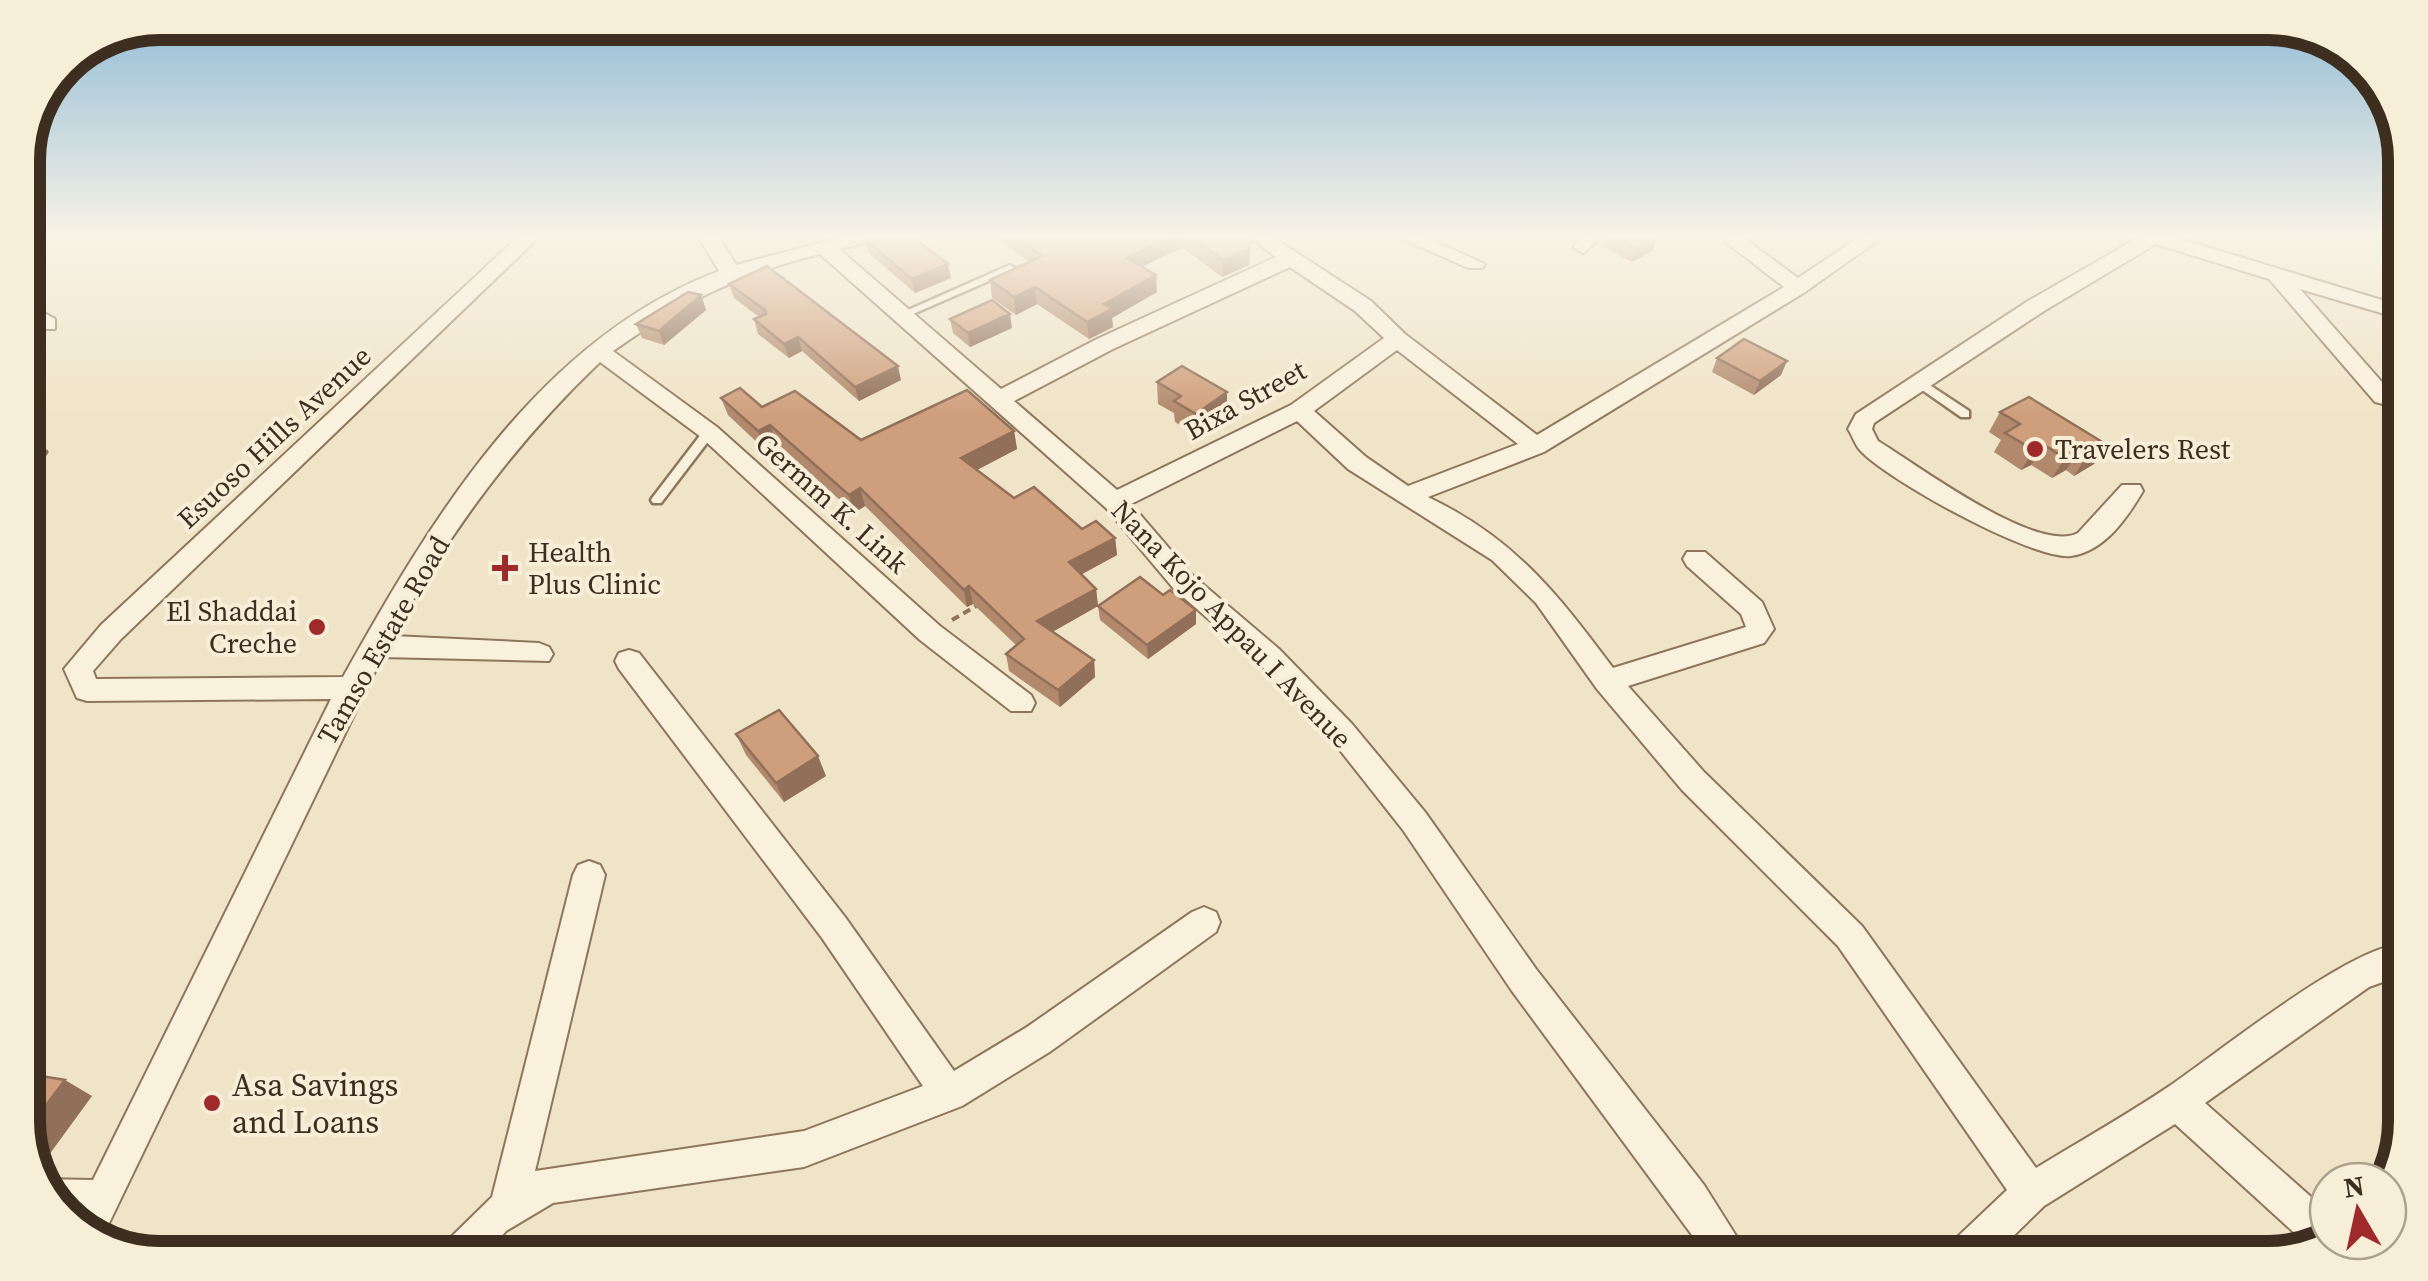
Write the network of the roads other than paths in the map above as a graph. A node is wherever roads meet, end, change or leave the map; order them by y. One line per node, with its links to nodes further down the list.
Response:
1 (467, 296): 33 (street, Esuoso Hills Avenue)
2 (682, 296): 16 (street, Tamso Estate Road)
3 (880, 296): 12 (street, Nana Kojo Appau I Avenue)
4 (946, 296): 12 (lane)
5 (1210, 296): 19 (street)
6 (1348, 296): 15 (street)
7 (1785, 296): 23 (street)
8 (2053, 296): 17 (street)
9 (2295, 296): 18 (street)
10 (2346, 296): 11 (street)
11 (2388, 309)
12 (902, 315): 19 (street, Nana Kojo Appau I Avenue)
13 (40, 319): 14 (street)
14 (47, 324)
15 (1397, 338): 20 (street, Bixa Street); 23 (street)
16 (599, 350): 22 (street, Germm K. Link); 29 (street, Tamso Estate Road)
17 (1922, 384): 21 (lane); 24 (street)
18 (2382, 397)
19 (1000, 399): 27 (street, Nana Kojo Appau I Avenue)
20 (1299, 410): 25 (street); 27 (street, Bixa Street)
21 (1965, 414)
22 (709, 432): 26 (lane); 34 (street, Germm K. Link)
23 (1536, 446): 25 (street)
24 (2131, 491)
25 (1406, 496): 32 (street)
26 (657, 500)
27 (1115, 502): 47 (street, Nana Kojo Appau I Avenue)
28 (1696, 559): 32 (street)
29 (374, 646): 30 (street); 33 (street, Tamso Estate Road)
30 (539, 654)
31 (628, 660): 38 (street)
32 (1607, 682): 40 (street)
33 (348, 688): 42 (street, Tamso Estate Road)
34 (1021, 703)
35 (589, 875): 43 (street)
36 (1204, 922): 38 (street)
37 (2388, 962): 39 (street)
38 (948, 1094): 43 (street)
39 (2177, 1102): 40 (street); 44 (street)
40 (2031, 1193): 48 (street)
41 (67, 1196): 42 (street)
42 (103, 1200): 45 (street, Tamso Estate Road)
43 (508, 1207): 46 (street)
44 (2308, 1219)
45 (93, 1221)
46 (475, 1241)
47 (1719, 1241)
48 (1982, 1241)

